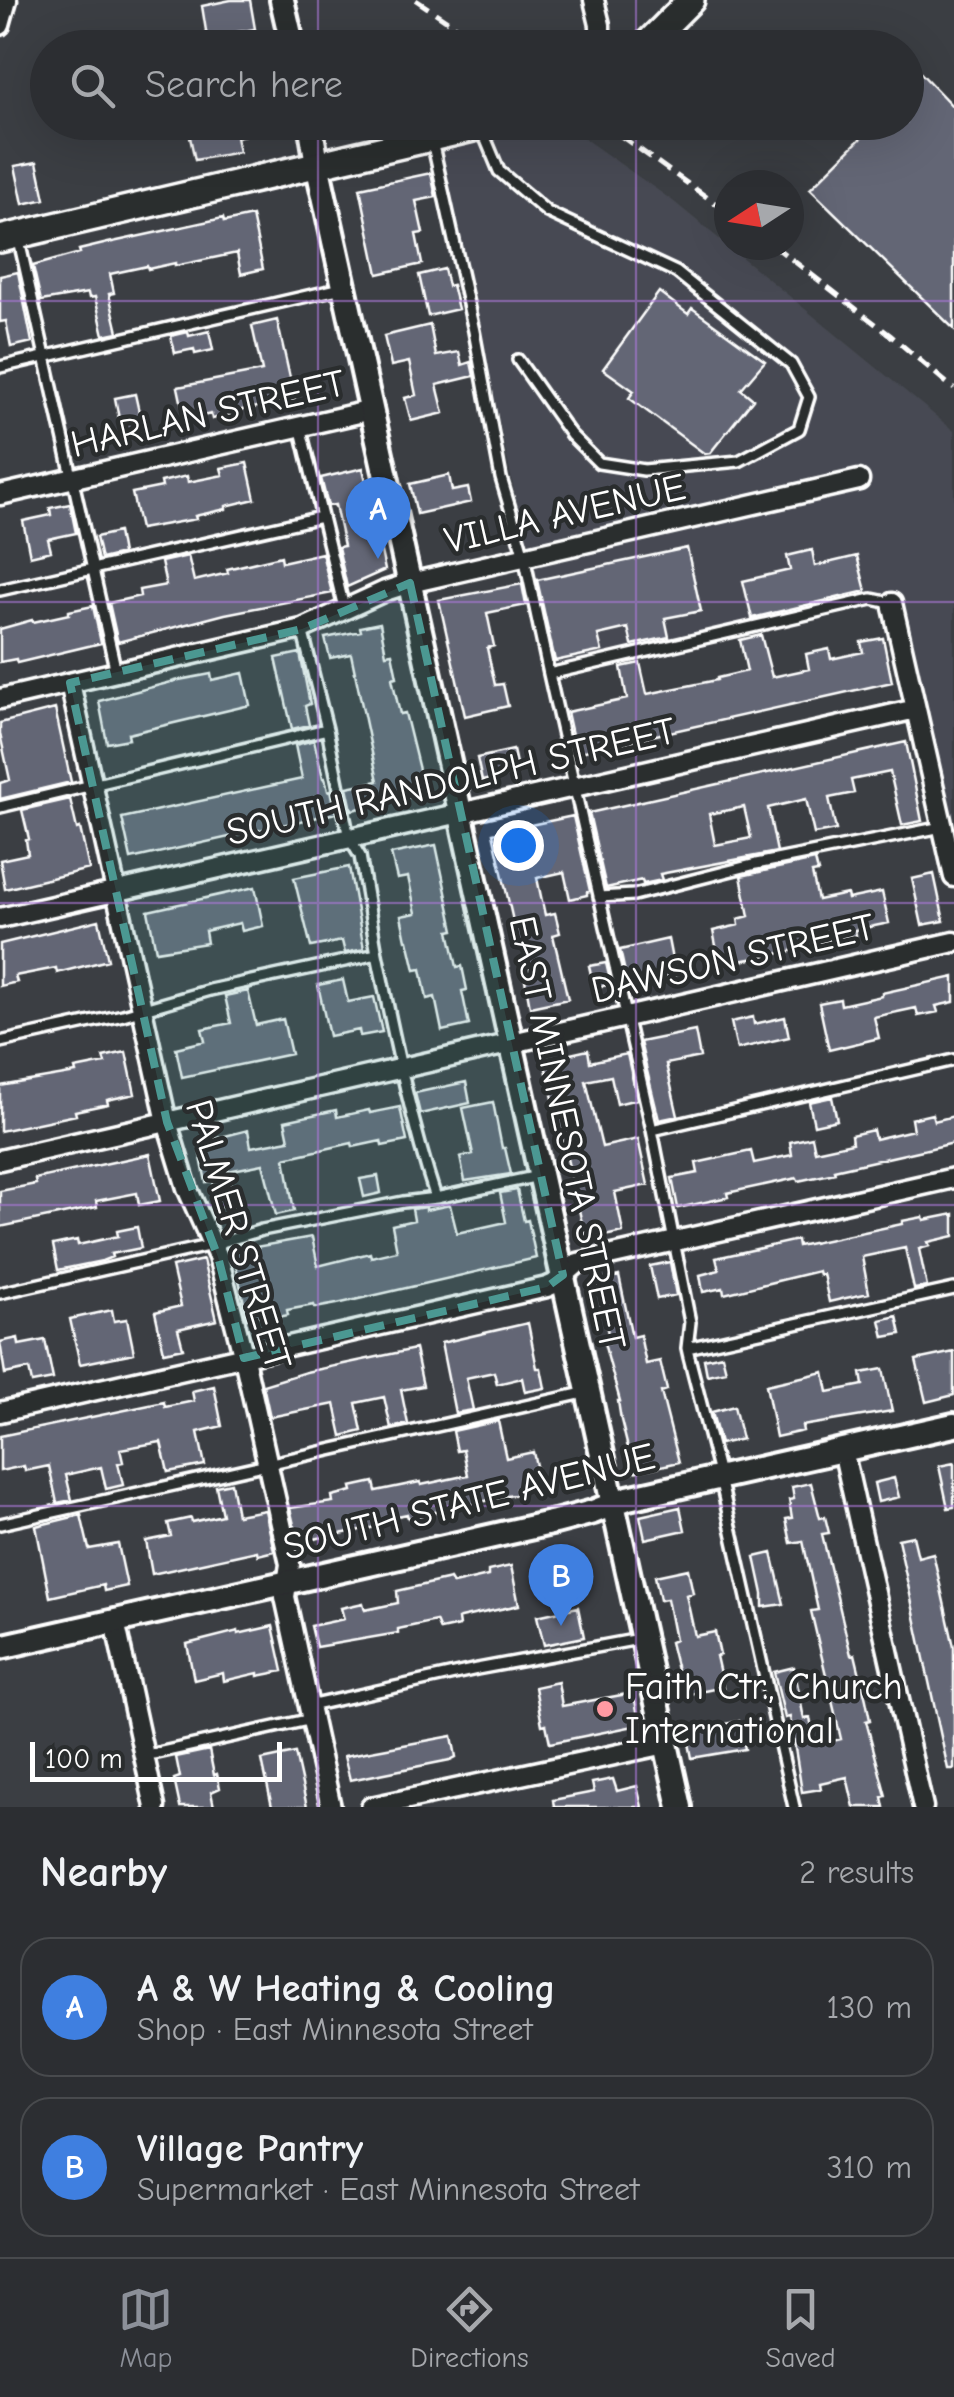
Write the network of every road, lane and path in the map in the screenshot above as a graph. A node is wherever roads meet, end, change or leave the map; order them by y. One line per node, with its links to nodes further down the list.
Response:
1 (7, 0): 5 (street)
2 (282, 0): 6 (street)
3 (594, 0): 7 (street)
4 (691, 0): 8 (main road)
5 (0, 25)
6 (289, 30)
7 (600, 30)
8 (661, 30)
9 (313, 140): 13 (street, EAST MINNESOTA STREET)
10 (422, 140): 13 (main road)
11 (431, 140): 25 (lane)
12 (493, 140): 17 (lane)
13 (317, 164): 14 (main road); 15 (street, EAST MINNESOTA STREET)
14 (9, 237): 16 (lane)
15 (344, 288): 16 (lane); 19 (street, EAST MINNESOTA STREET)
16 (45, 356): 18 (lane); 21 (lane)
17 (518, 360)
18 (0, 367)
19 (372, 410): 20 (street, HARLAN STREET); 27 (street, EAST MINNESOTA STREET)
20 (300, 426): 21 (street, HARLAN STREET); 24 (lane)
21 (74, 478): 23 (street, HARLAN STREET); 26 (lane)
22 (859, 480): 25 (street, VILLA AVENUE)
23 (0, 496)
24 (320, 516): 26 (lane); 30 (lane)
25 (524, 556): 27 (street, VILLA AVENUE); 33 (lane)
26 (94, 569): 28 (lane); 32 (lane)
27 (410, 584): 30 (street, VILLA AVENUE); 41 (street, EAST MINNESOTA STREET)
28 (0, 590)
29 (892, 603): 33 (lane); 36 (street)
30 (344, 611): 31 (street, VILLA AVENUE)
31 (302, 629): 32 (street, VILLA AVENUE); 37 (lane)
32 (116, 672): 34 (street, VILLA AVENUE)
33 (549, 674): 39 (lane)
34 (70, 682): 35 (street, VILLA AVENUE); 38 (street, PALMER STREET)
35 (0, 698)
36 (916, 709): 39 (street, SOUTH RANDOLPH STREET); 42 (street)
37 (327, 729): 38 (lane); 43 (lane)
38 (94, 785): 40 (lane); 45 (street, PALMER STREET)
39 (574, 787): 41 (street, SOUTH RANDOLPH STREET); 46 (lane)
40 (0, 807)
41 (460, 813): 43 (street, SOUTH RANDOLPH STREET); 53 (street, EAST MINNESOTA STREET)
42 (942, 827): 44 (street); 46 (lane)
43 (350, 838): 45 (street, SOUTH RANDOLPH STREET); 49 (lane)
44 (954, 877)
45 (116, 890): 47 (street, SOUTH RANDOLPH STREET); 50 (street, PALMER STREET)
46 (599, 897): 51 (lane)
47 (0, 918)
48 (954, 942): 51 (street, DAWSON STREET)
49 (377, 954): 50 (lane); 55 (lane)
50 (142, 1008): 52 (lane); 56 (street, PALMER STREET)
51 (626, 1017): 53 (street, DAWSON STREET); 57 (lane)
52 (0, 1042)
53 (511, 1043): 55 (street, DAWSON STREET); 59 (street, EAST MINNESOTA STREET)
54 (954, 1060): 57 (lane)
55 (401, 1069): 56 (street, DAWSON STREET); 61 (lane)
56 (167, 1122): 58 (street, DAWSON STREET); 63 (street, PALMER STREET)
57 (652, 1130): 62 (lane)
58 (0, 1160)
59 (540, 1176): 61 (lane); 64 (street, EAST MINNESOTA STREET)
60 (954, 1178): 62 (street)
61 (436, 1198): 63 (lane)
62 (674, 1242): 64 (street); 67 (lane)
63 (212, 1245): 66 (lane); 68 (street, PALMER STREET)
64 (563, 1275): 68 (street); 69 (street, EAST MINNESOTA STREET)
65 (954, 1289): 67 (lane)
66 (0, 1293)
67 (687, 1348): 74 (lane)
68 (244, 1358): 70 (street); 73 (street, PALMER STREET)
69 (588, 1392): 73 (lane); 75 (street, EAST MINNESOTA STREET)
70 (0, 1412)
71 (954, 1425): 72 (street, SOUTH STATE AVENUE)
72 (843, 1450): 74 (street, SOUTH STATE AVENUE); 89 (street)
73 (268, 1462): 76 (lane); 77 (street, PALMER STREET)
74 (720, 1478): 75 (street, SOUTH STATE AVENUE); 88 (lane)
75 (613, 1503): 77 (street, SOUTH STATE AVENUE); 79 (street, EAST MINNESOTA STREET)
76 (0, 1524)
77 (288, 1582): 78 (street, SOUTH STATE AVENUE); 81 (street, PALMER STREET)
78 (115, 1621): 80 (street, SOUTH STATE AVENUE); 83 (street)
79 (643, 1639): 81 (lane); 82 (street, EAST MINNESOTA STREET)
80 (0, 1647)
81 (310, 1712): 83 (lane); 85 (street, PALMER STREET)
82 (666, 1744): 86 (street); 87 (street, EAST MINNESOTA STREET)
83 (144, 1756): 84 (street)
84 (156, 1807)
85 (331, 1807)
86 (371, 1807)
87 (680, 1807)
88 (794, 1807)
89 (923, 1807)

